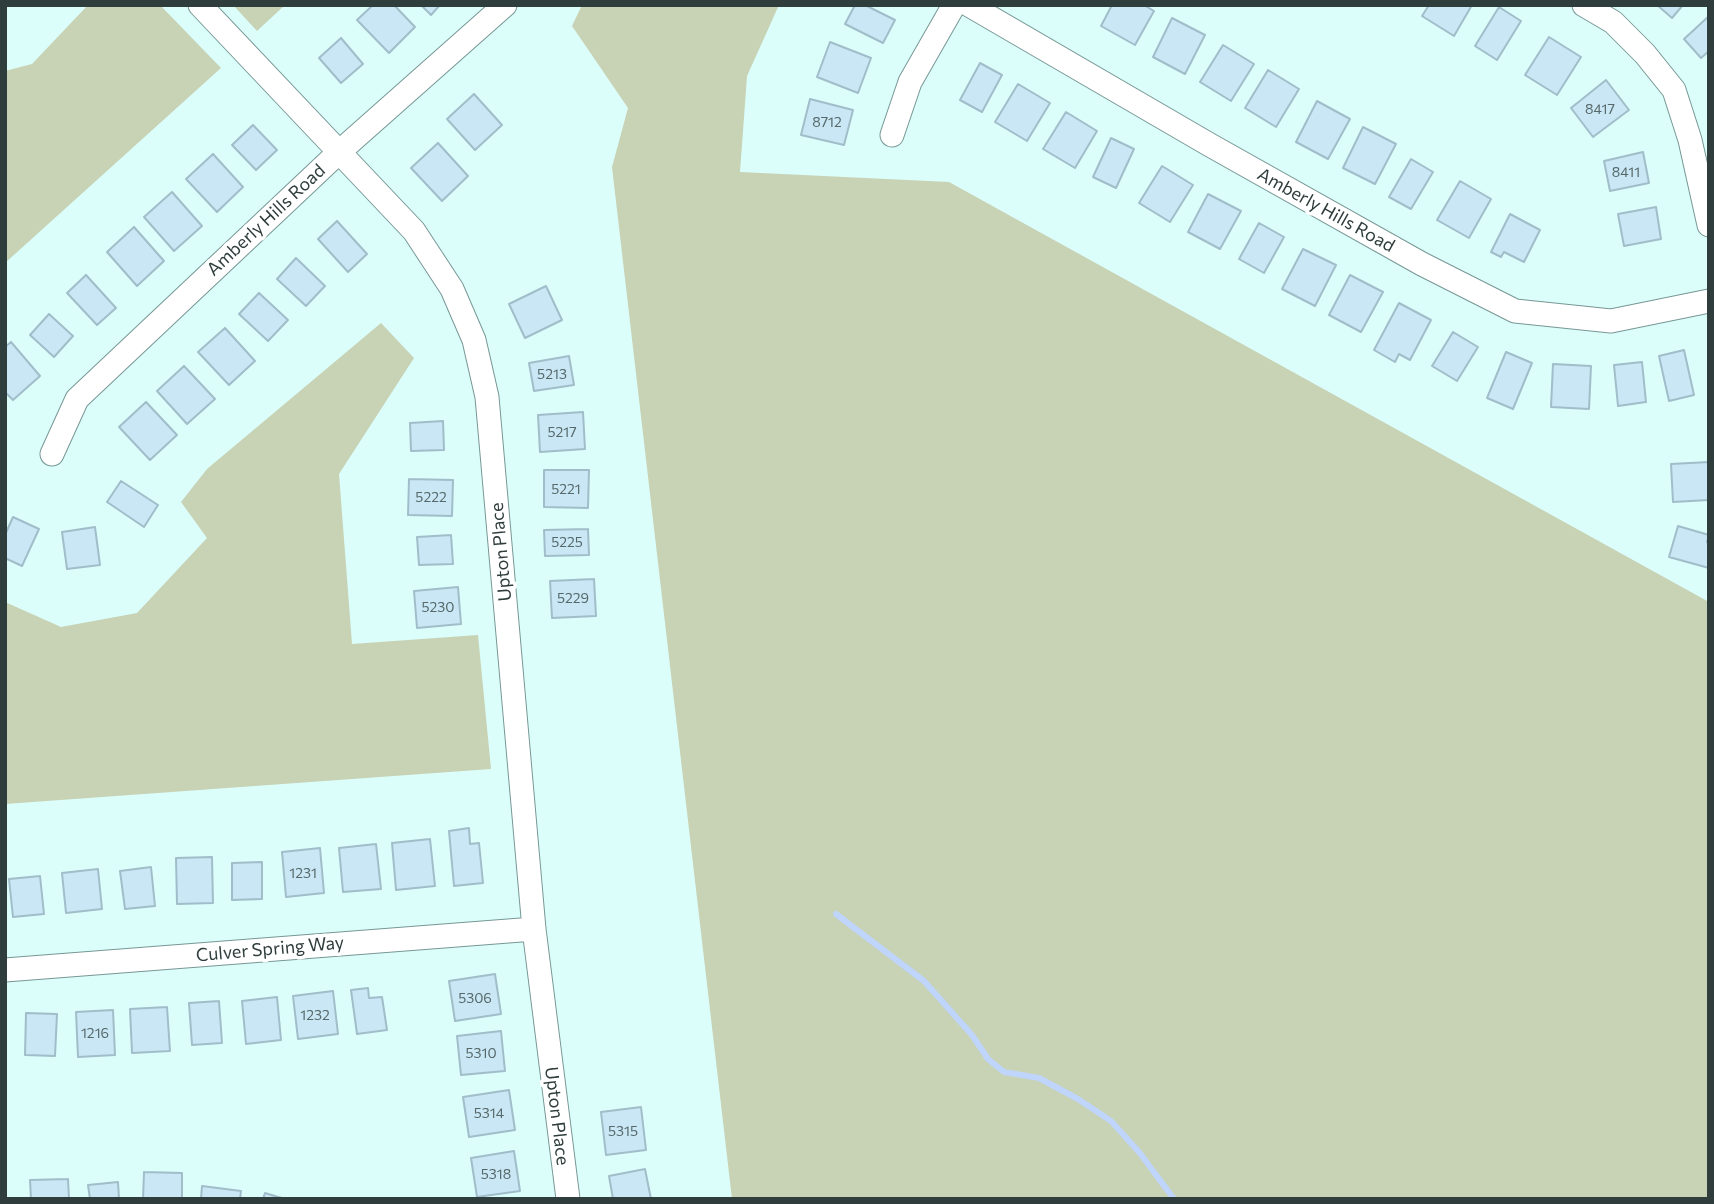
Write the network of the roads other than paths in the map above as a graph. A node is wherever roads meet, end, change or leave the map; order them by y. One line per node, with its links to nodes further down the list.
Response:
1 (200, 5): 7 (street, Upton Place)
2 (505, 5): 7 (street, Amberly Hills Road)
3 (954, 5): 6 (street)
4 (969, 5): 9 (street, Amberly Hills Road)
5 (1584, 5): 8 (street)
6 (892, 135)
7 (338, 153): 10 (street, Amberly Hills Road); 11 (street, Upton Place)
8 (1709, 225)
9 (1709, 301)
10 (52, 454)
11 (534, 929): 12 (street, Culver Spring Way); 13 (street, Upton Place)
12 (5, 970)
13 (568, 1199)

